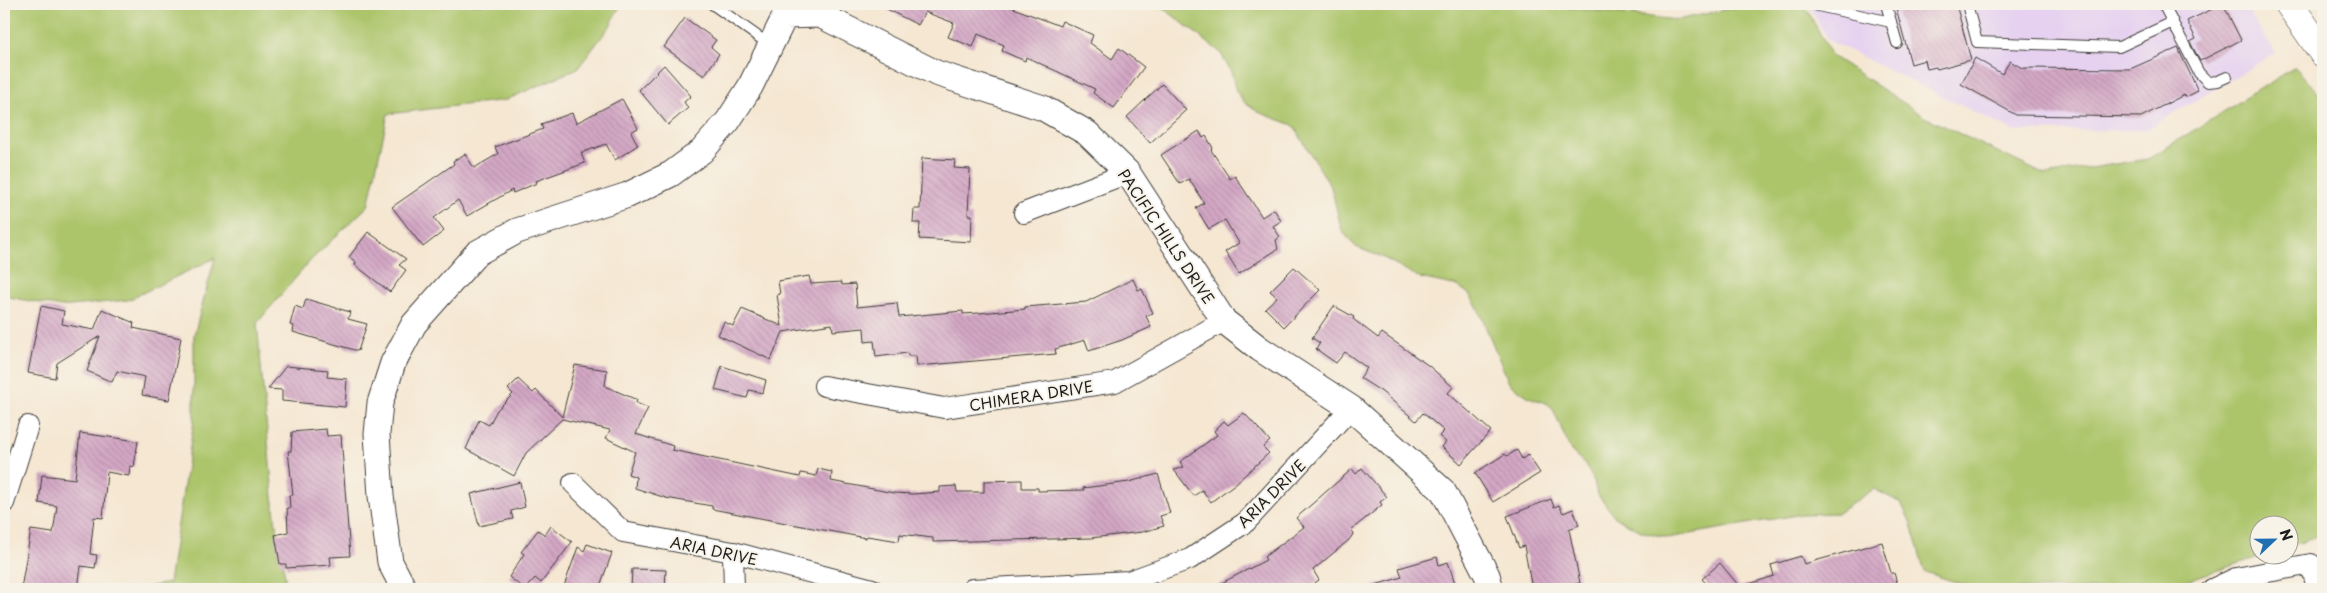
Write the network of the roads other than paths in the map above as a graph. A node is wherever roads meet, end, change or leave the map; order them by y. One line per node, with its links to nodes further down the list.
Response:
1 (712, 4): 10 (lane)
2 (1886, 4): 7 (lane)
3 (1967, 4): 8 (lane)
4 (2163, 4): 8 (lane)
5 (2289, 4): 11 (main road)
6 (1818, 6): 7 (lane)
7 (1891, 22): 9 (lane)
8 (2173, 22): 12 (lane)
9 (1897, 43)
10 (770, 46): 13 (street, PACIFIC HILLS DRIVE); 22 (street, PACIFIC HILLS DRIVE)
11 (2323, 53)
12 (2226, 77)
13 (1128, 172): 14 (street); 15 (street, PACIFIC HILLS DRIVE)
14 (1024, 213)
15 (1224, 321): 16 (street, CHIMERA DRIVE); 17 (street, PACIFIC HILLS DRIVE)
16 (824, 386)
17 (1351, 408): 25 (street, ARIA DRIVE); 26 (street, PACIFIC HILLS DRIVE)
18 (28, 426): 20 (street)
19 (573, 483): 21 (street, ARIA DRIVE)
20 (4, 503)
21 (733, 552): 23 (street); 24 (street, ARIA DRIVE)
22 (404, 589)
23 (734, 589)
24 (872, 589)
25 (972, 589)
26 (1491, 589)
27 (2212, 589): 28 (street)
28 (2317, 589)

